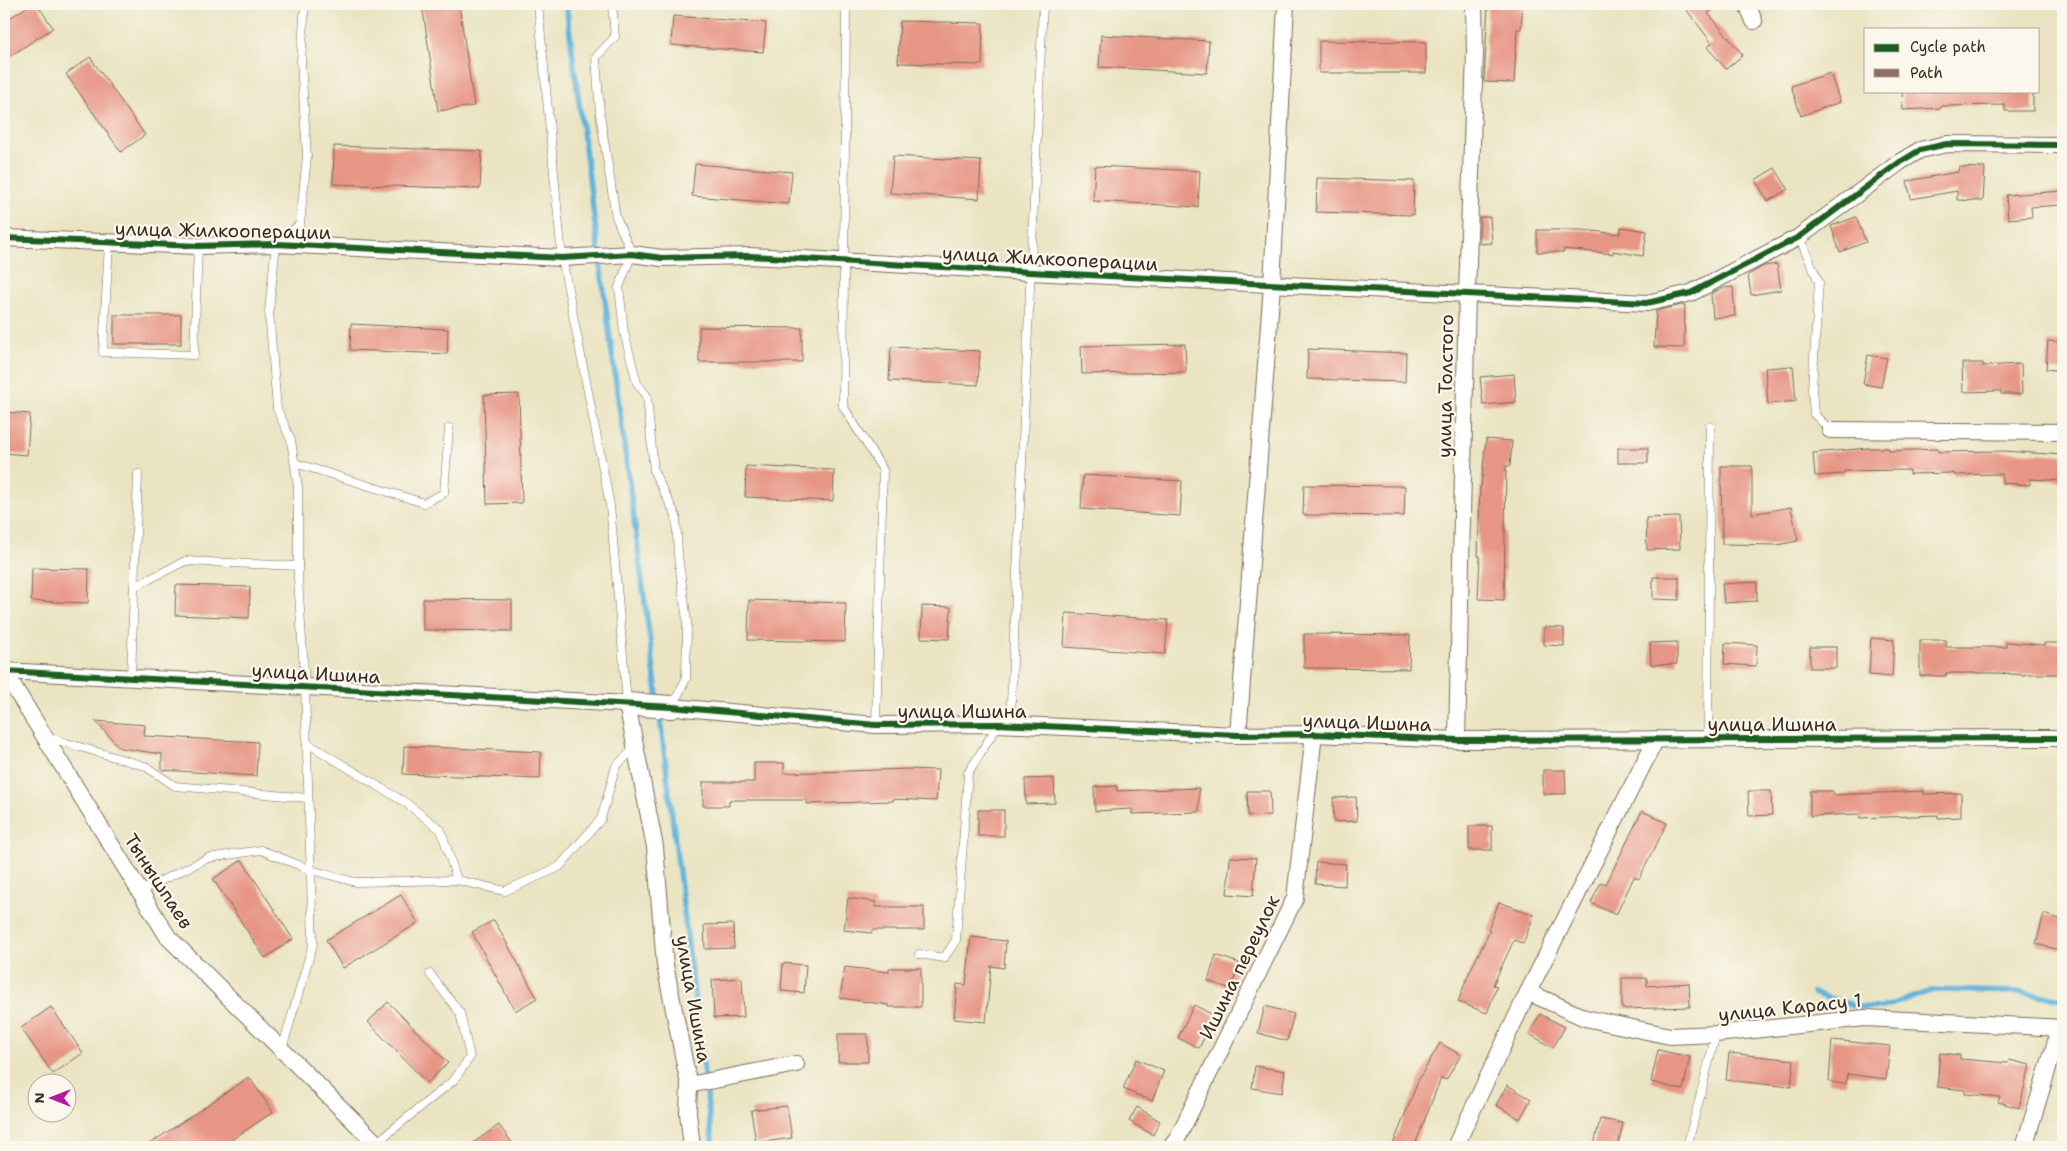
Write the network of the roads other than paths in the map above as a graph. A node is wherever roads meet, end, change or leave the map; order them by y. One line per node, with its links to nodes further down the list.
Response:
1 (305, 4): 14 (lane)
2 (538, 4): 17 (lane)
3 (612, 4): 16 (lane)
4 (846, 4): 18 (lane)
5 (1043, 4): 19 (lane)
6 (1286, 4): 20 (street)
7 (1474, 4): 21 (street, улица Толстого)
8 (1746, 4): 9 (street)
9 (1754, 21)
10 (2063, 145): 11 (street, улица Жилкооперации)
11 (1798, 237): 21 (street, улица Жилкооперации); 24 (lane)
12 (4, 238): 13 (street, улица Жилкооперации)
13 (109, 243): 15 (street, улица Жилкооперации); 15 (lane)
14 (276, 244): 15 (street, улица Жилкооперации); 17 (street, улица Жилкооперации); 26 (lane)
15 (198, 246)
16 (632, 254): 17 (street, улица Жилкооперации); 18 (street, улица Жилкооперации); 34 (lane)
17 (562, 258): 33 (lane)
18 (844, 261): 19 (street, улица Жилкооперации); 35 (lane)
19 (1030, 272): 20 (street, улица Жилкооперации); 36 (lane)
20 (1272, 285): 21 (street, улица Жилкооперации); 38 (street)
21 (1467, 294): 43 (street, улица Толстого)
22 (1710, 426): 42 (lane)
23 (449, 428): 26 (lane)
24 (1830, 430): 25 (street)
25 (2063, 432)
26 (295, 463): 28 (lane)
27 (138, 474): 29 (lane)
28 (298, 566): 29 (lane); 32 (lane)
29 (134, 587): 31 (lane)
30 (4, 671): 31 (street, улица Ишина); 39 (street, Тынышпаев)
31 (131, 678): 32 (street, улица Ишина)
32 (305, 687): 33 (street, улица Ишина); 44 (lane)
33 (627, 704): 34 (street); 45 (street, улица Ишина)
34 (672, 707): 35 (street, улица Ишина)
35 (876, 725): 36 (street, улица Ишина)
36 (1004, 725): 38 (street, улица Ишина); 50 (lane)
37 (1314, 734): 38 (street, улица Ишина); 43 (street, улица Ишина); 60 (street, Ишина переулок)
38 (1238, 735)
39 (44, 736): 46 (lane); 49 (street, Тынышпаев)
40 (2063, 738): 42 (street, улица Ишина)
41 (1656, 739): 42 (street, улица Ишина); 43 (street, улица Ишина); 52 (street)
42 (1708, 739)
43 (1457, 740)
44 (307, 743): 46 (lane); 48 (lane)
45 (636, 748): 48 (lane); 57 (street, улица Ишина)
46 (308, 798): 47 (lane)
47 (311, 870): 48 (lane); 49 (lane); 55 (lane)
48 (457, 880)
49 (140, 891): 55 (street, Тынышпаев)
50 (919, 954)
51 (430, 974): 58 (lane)
52 (1528, 992): 54 (street, улица Карасу 1); 61 (street)
53 (2061, 1028): 54 (street, улица Карасу 1); 63 (street)
54 (1716, 1034): 62 (lane)
55 (282, 1050): 58 (street, Тынышпаев)
56 (796, 1064): 57 (street)
57 (689, 1085): 59 (street, улица Ишина)
58 (378, 1145)
59 (692, 1147)
60 (1171, 1147)
61 (1455, 1147)
62 (1687, 1147)
63 (2024, 1147)

